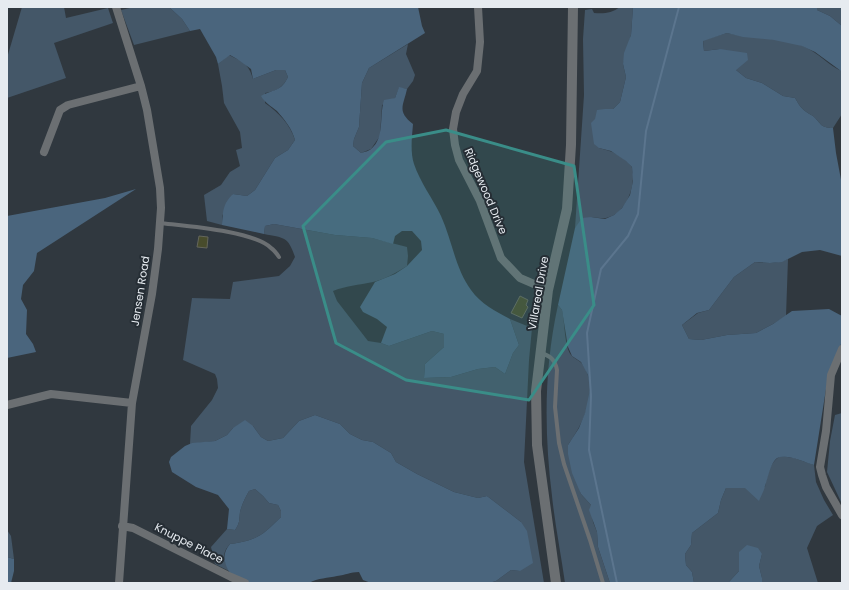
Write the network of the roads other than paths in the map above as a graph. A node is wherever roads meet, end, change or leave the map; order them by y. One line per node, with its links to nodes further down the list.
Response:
1 (116, 7): 4 (street, Jensen Road)
2 (478, 7): 8 (street, Ridgewood Drive)
3 (573, 7): 8 (street, Villareal Drive)
4 (141, 86): 5 (street); 6 (street, Jensen Road)
5 (44, 152)
6 (160, 224): 7 (lane); 11 (street, Jensen Road)
7 (279, 257)
8 (548, 290): 10 (street, Villareal Drive)
9 (842, 349): 13 (street)
10 (540, 353): 17 (street, Villareal Drive); 18 (lane)
11 (132, 403): 12 (street); 14 (street, Jensen Road)
12 (7, 406)
13 (842, 515)
14 (122, 526): 15 (street, Jensen Road); 16 (street, Knuppe Place)
15 (119, 583)
16 (245, 583)
17 (556, 583)
18 (603, 583)

